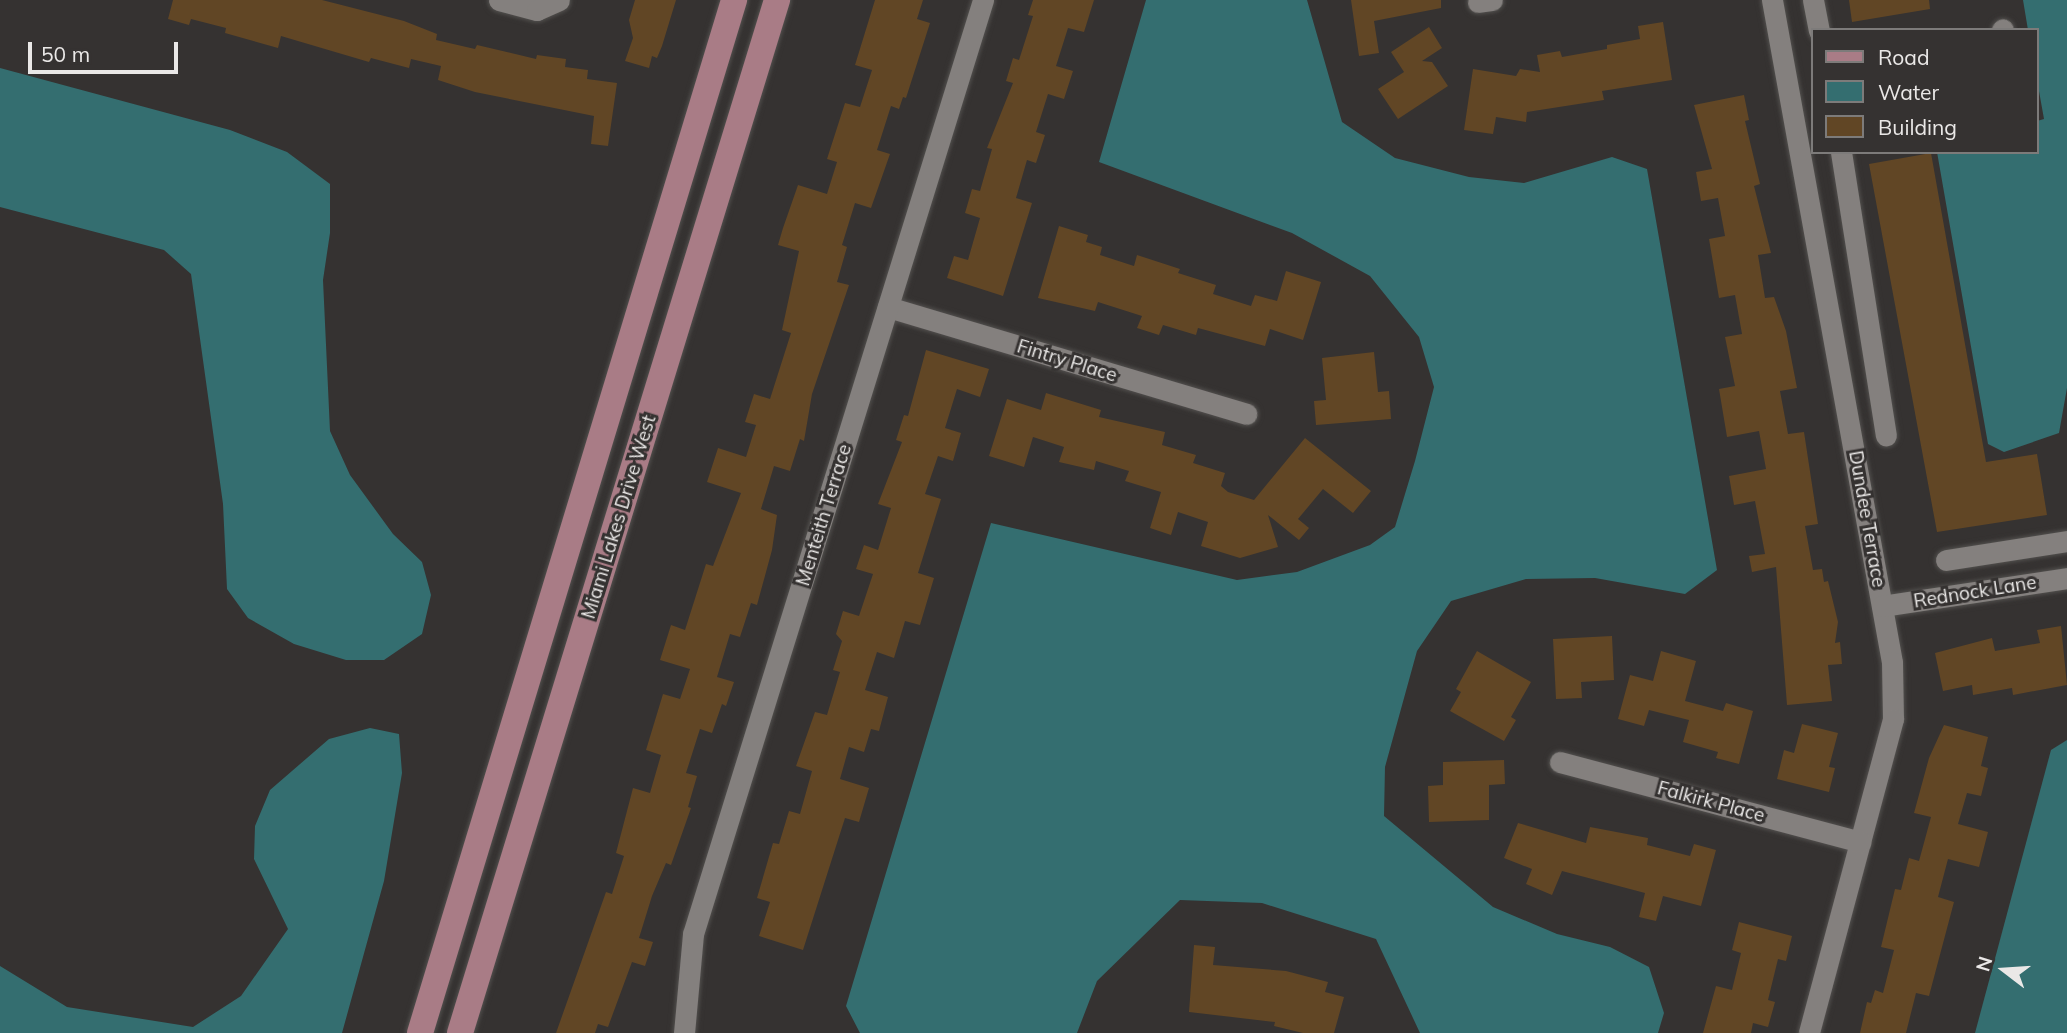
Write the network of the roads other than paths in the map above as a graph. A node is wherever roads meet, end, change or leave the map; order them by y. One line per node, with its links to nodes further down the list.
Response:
1 (499, 0): 2 (street)
2 (559, 0)
3 (734, 0): 21 (main road)
4 (777, 0): 22 (main road, Miami Lakes Drive West)
5 (983, 0): 12 (street, Menteith Terrace)
6 (1772, 0): 11 (street, Dundee Terrace)
7 (1813, 0): 8 (street)
8 (1819, 28)
9 (1841, 154): 10 (street)
10 (1865, 291): 11 (street); 14 (street)
11 (1827, 298): 18 (street, Dundee Terrace)
12 (888, 307): 13 (street, Fintry Place); 23 (street, Menteith Terrace)
13 (1246, 414)
14 (1886, 435)
15 (2067, 541): 16 (street)
16 (1946, 560)
17 (2067, 578): 18 (street, Rednock Lane)
18 (1882, 606): 20 (street, Dundee Terrace)
19 (1560, 762): 20 (street, Falkirk Place)
20 (1861, 842): 24 (street, Dundee Terrace)
21 (420, 1033)
22 (460, 1033)
23 (684, 1033)
24 (1810, 1033)

